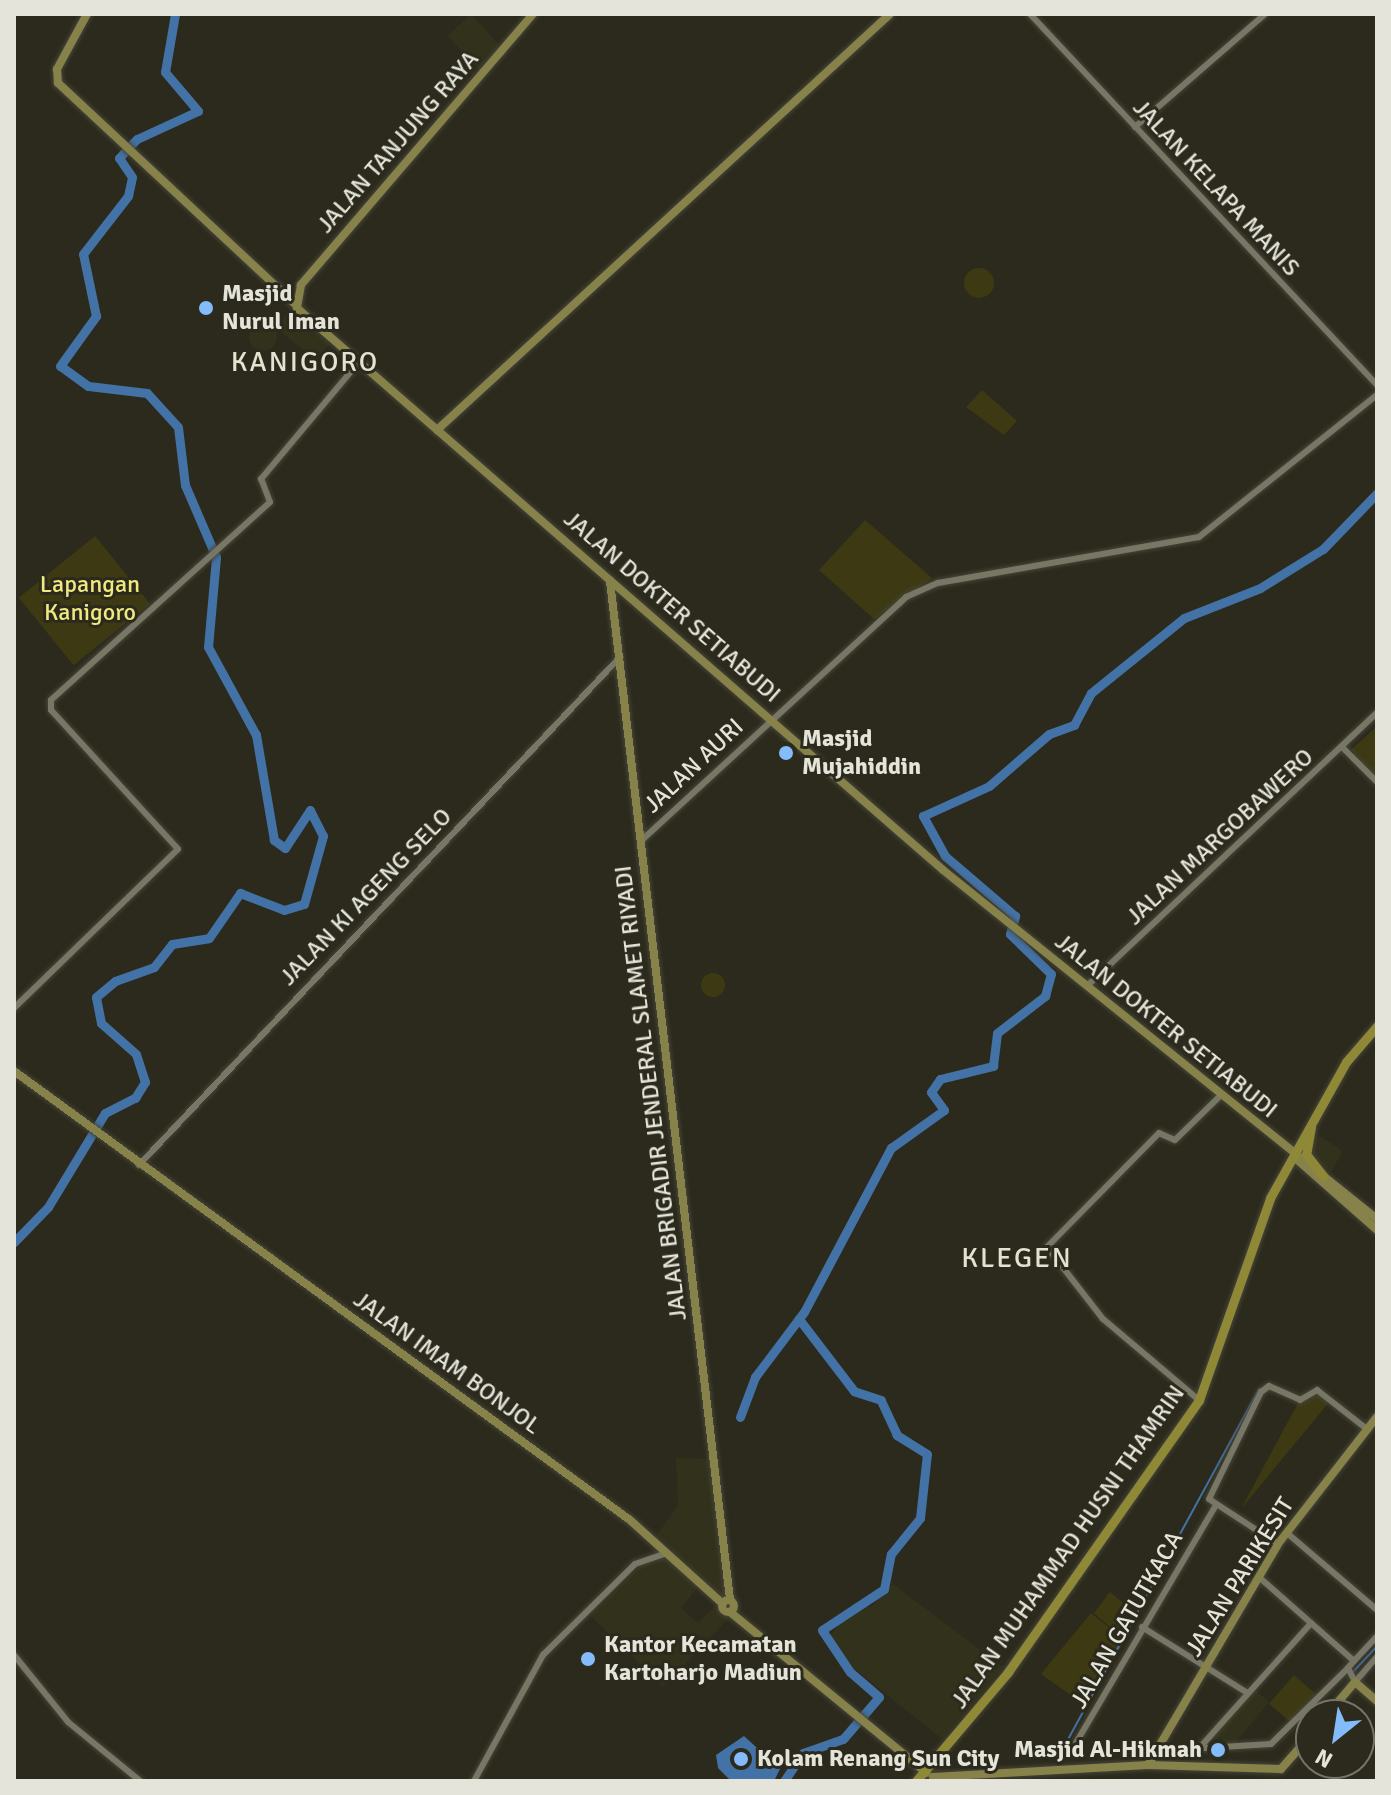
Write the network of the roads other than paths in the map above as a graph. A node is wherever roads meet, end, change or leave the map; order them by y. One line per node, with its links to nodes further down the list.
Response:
1 (87, 14): 7 (main road, JALAN DOKTER SETIABUDI)
2 (533, 14): 7 (main road, JALAN TANJUNG RAYA)
3 (890, 14): 11 (main road)
4 (1030, 14): 6 (street, JALAN KELAPA MANIS)
5 (1265, 14): 6 (street)
6 (1135, 127): 9 (street, JALAN KELAPA MANIS)
7 (295, 300): 8 (main road, JALAN DOKTER SETIABUDI)
8 (359, 362): 11 (main road, JALAN DOKTER SETIABUDI); 20 (street)
9 (1377, 385)
10 (1377, 395): 15 (street, JALAN AURI)
11 (437, 430): 12 (main road, JALAN DOKTER SETIABUDI)
12 (610, 581): 13 (main road, JALAN BRIGADIR JENDERAL SLAMET RIYADI); 15 (main road, JALAN DOKTER SETIABUDI)
13 (620, 657): 18 (main road, JALAN BRIGADIR JENDERAL SLAMET RIYADI); 26 (street, JALAN KI AGENG SELO)
14 (1377, 713): 16 (street, JALAN MARGOBAWERO)
15 (770, 719): 18 (street, JALAN AURI); 19 (main road, JALAN DOKTER SETIABUDI)
16 (1342, 747): 17 (street); 19 (street, JALAN MARGOBAWERO)
17 (1377, 782)
18 (642, 840): 37 (main road, JALAN BRIGADIR JENDERAL SLAMET RIYADI)
19 (1087, 986): 23 (main road, JALAN DOKTER SETIABUDI)
20 (14, 1008)
21 (1377, 1026): 24 (highway, JALAN MUHAMMAD HUSNI THAMRIN)
22 (14, 1071): 26 (main road, JALAN IMAM BONJOL)
23 (1220, 1096): 25 (main road, JALAN DOKTER SETIABUDI); 29 (street)
24 (1311, 1127): 25 (highway, JALAN MUHAMMAD HUSNI THAMRIN); 27 (highway)
25 (1292, 1155): 27 (main road); 28 (main road); 29 (highway, JALAN MUHAMMAD HUSNI THAMRIN)
26 (139, 1165): 35 (main road, JALAN IMAM BONJOL)
27 (1323, 1176): 28 (main road)
28 (1375, 1223)
29 (1199, 1400): 56 (highway, JALAN MUHAMMAD HUSNI THAMRIN)
30 (1377, 1417): 31 (main road, JALAN PARIKESIT)
31 (1367, 1429): 32 (street); 33 (main road, JALAN PARIKESIT)
32 (1216, 1505): 34 (street); 40 (street, JALAN GATUTKACA)
33 (1287, 1533): 34 (main road, JALAN PARIKESIT); 38 (street)
34 (1278, 1544): 36 (main road, JALAN PARIKESIT)
35 (667, 1553): 37 (main road, JALAN IMAM BONJOL); 58 (street)
36 (1260, 1578): 39 (street); 45 (main road, JALAN PARIKESIT)
37 (726, 1602): 56 (main road, JALAN BRIGADIR JENDERAL SLAMET RIYADI)
38 (1377, 1610)
39 (1311, 1623): 44 (street); 48 (street)
40 (1142, 1627): 45 (street); 53 (street, JALAN GATUTKACA)
41 (1377, 1636): 44 (street)
42 (14, 1655): 57 (street)
43 (1377, 1657): 47 (street)
44 (1354, 1661): 46 (street)
45 (1207, 1667): 48 (street); 52 (main road, JALAN PARIKESIT)
46 (1348, 1668): 47 (street); 51 (street)
47 (1355, 1682): 49 (main road); 50 (main road)
48 (1246, 1692): 51 (street)
49 (1341, 1699)
50 (1377, 1701)
51 (1203, 1744): 52 (street)
52 (1156, 1751): 55 (main road, JALAN PARIKESIT)
53 (1070, 1753)
54 (1295, 1753): 55 (main road)
55 (1148, 1765): 56 (main road)
56 (932, 1777): 59 (highway, JALAN MUHAMMAD HUSNI THAMRIN)
57 (140, 1781)
58 (474, 1781)
59 (916, 1781)

